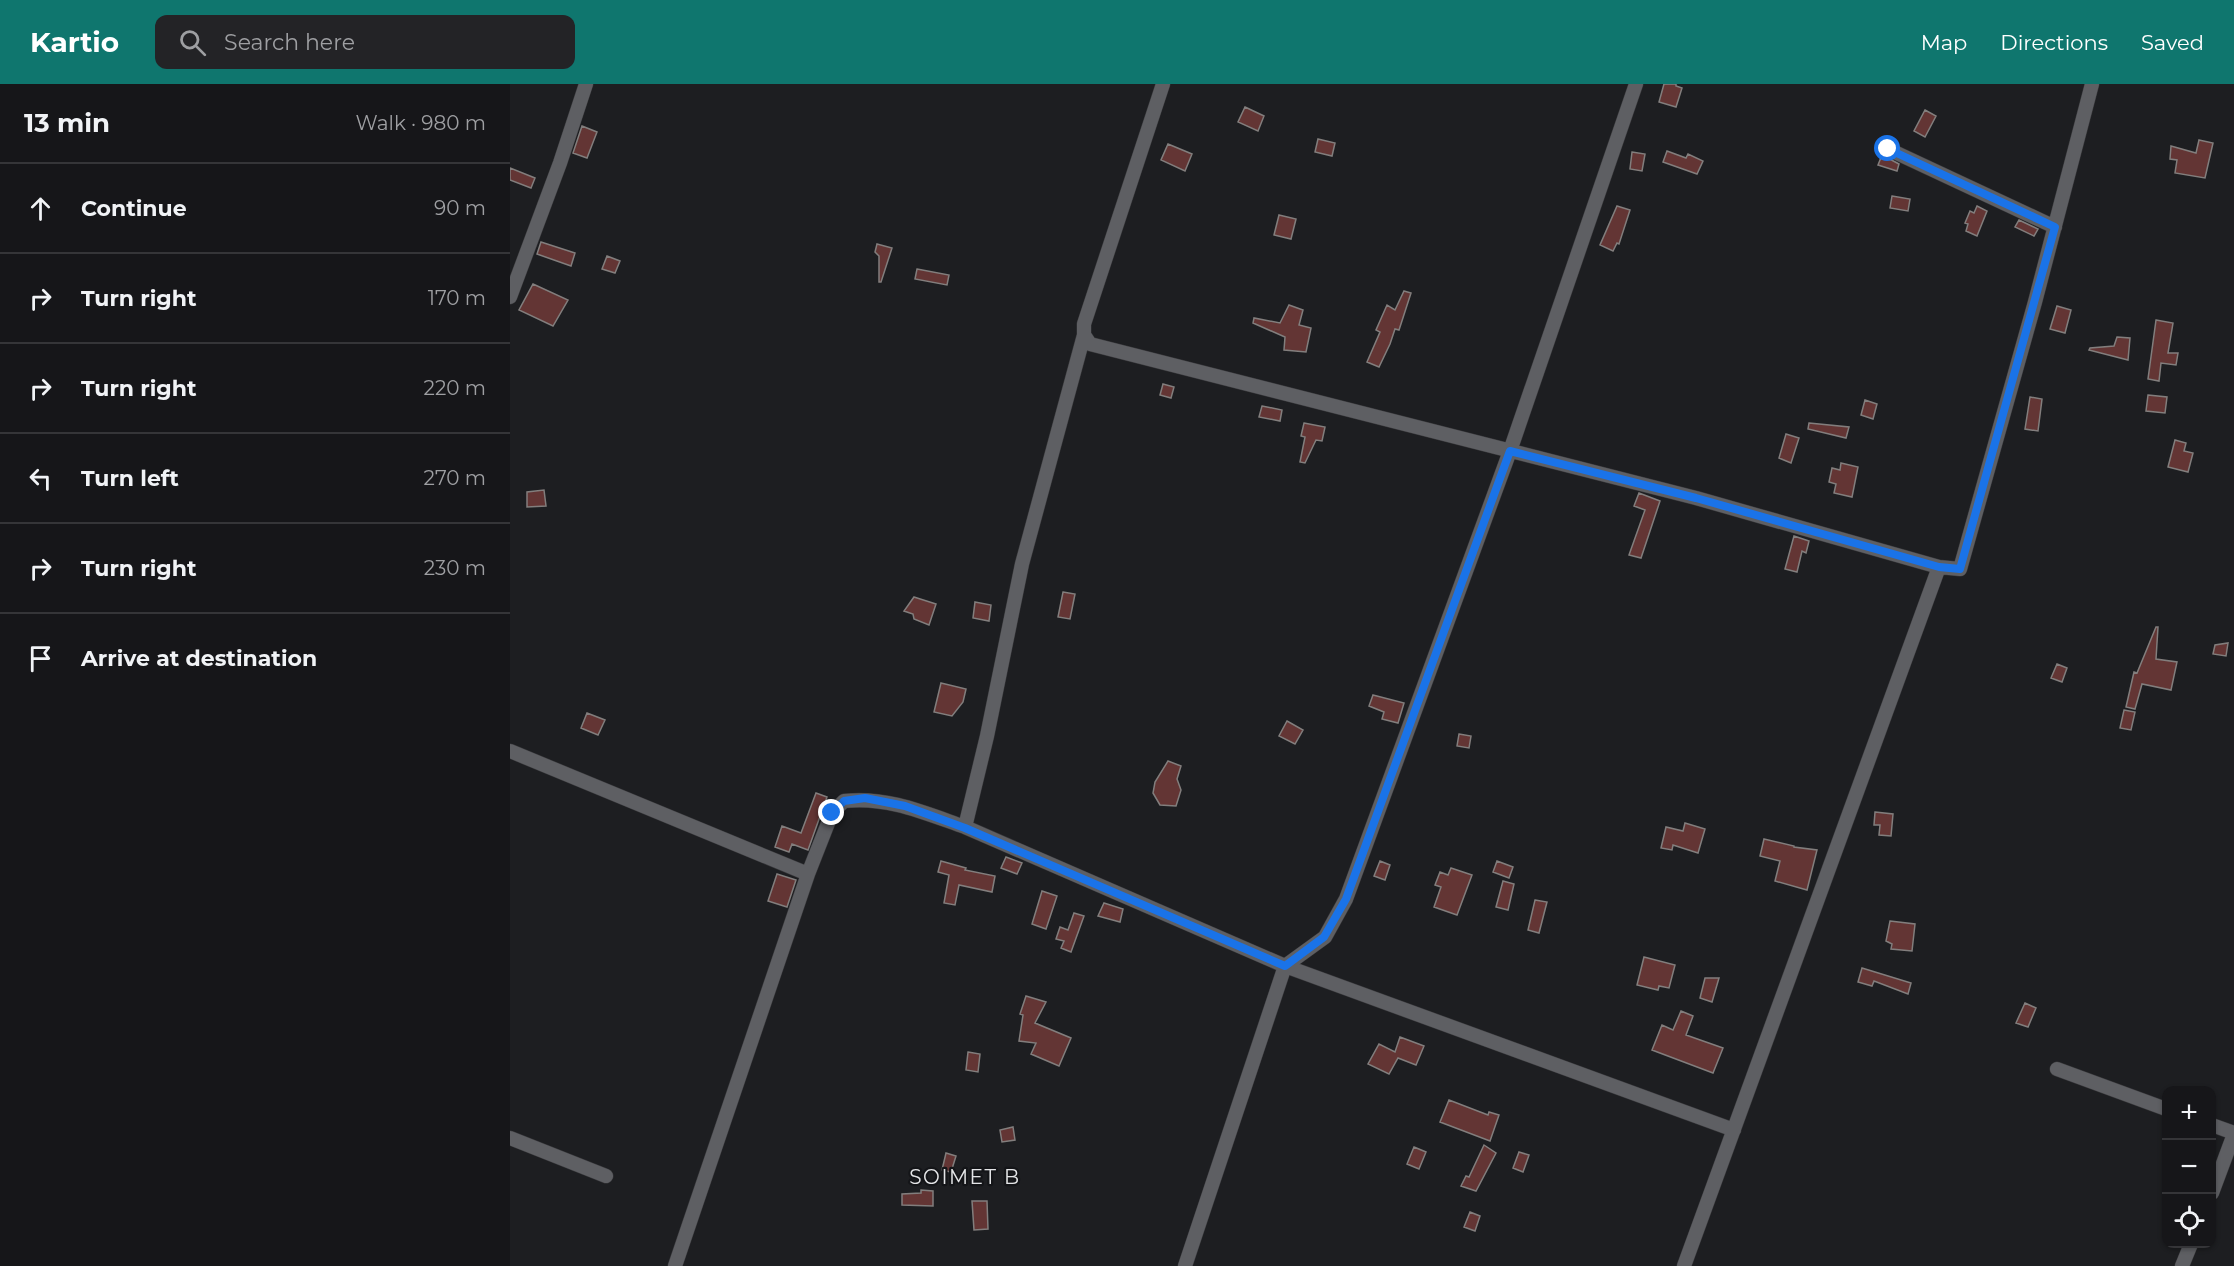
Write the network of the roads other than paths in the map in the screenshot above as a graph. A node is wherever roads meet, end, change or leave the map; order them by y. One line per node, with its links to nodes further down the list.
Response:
1 (586, 84): 7 (street)
2 (1163, 84): 8 (street)
3 (1636, 84): 9 (street)
4 (2092, 84): 6 (street)
5 (1888, 149): 6 (street)
6 (2055, 227): 10 (street)
7 (510, 297)
8 (1084, 334): 9 (street); 12 (street)
9 (1510, 451): 10 (street); 14 (street)
10 (1939, 567): 18 (street)
11 (510, 751): 13 (street)
12 (965, 828): 13 (street); 14 (street)
13 (808, 874): 24 (street)
14 (1285, 966): 18 (street); 25 (street)
15 (2057, 1070): 16 (street)
16 (2162, 1108)
17 (2216, 1127): 19 (street)
18 (1734, 1130): 26 (street)
19 (2234, 1134): 22 (street)
20 (510, 1138): 21 (street)
21 (606, 1176)
22 (2216, 1180)
23 (2189, 1248): 27 (street)
24 (675, 1266)
25 (1185, 1266)
26 (1684, 1266)
27 (2182, 1266)

